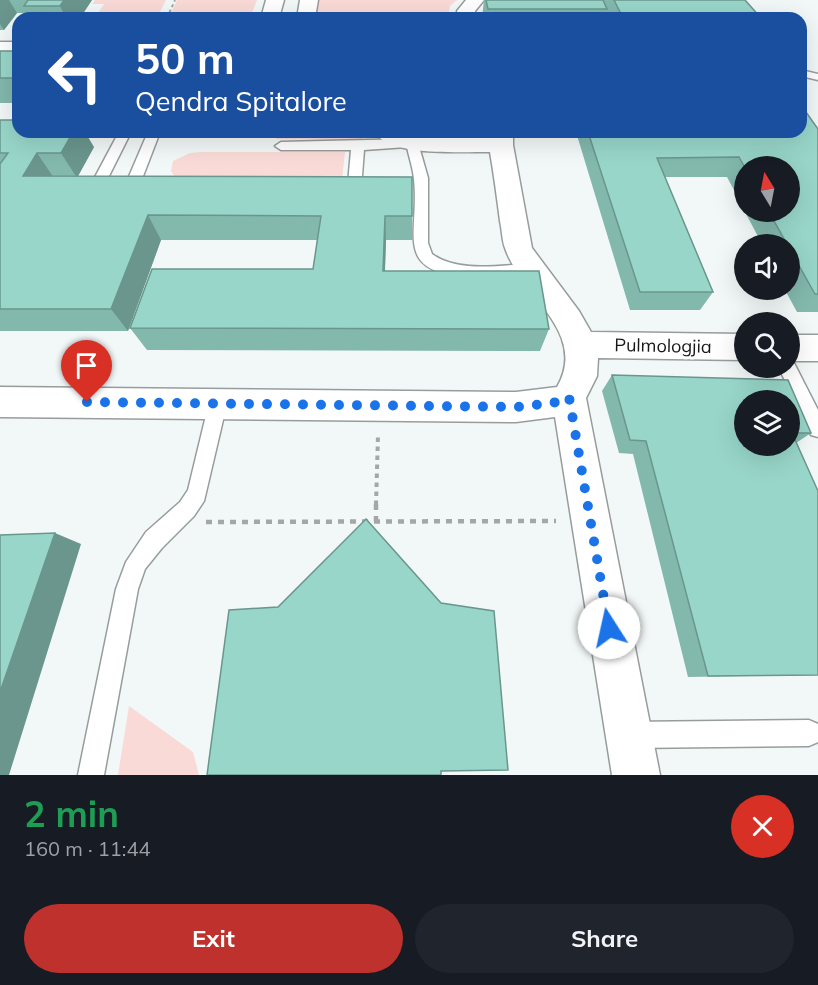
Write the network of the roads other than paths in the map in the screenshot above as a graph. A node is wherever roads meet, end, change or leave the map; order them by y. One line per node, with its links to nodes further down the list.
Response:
1 (475, 0): 2 (street)
2 (466, 12)
3 (121, 138): 10 (lane)
4 (152, 138): 11 (lane)
5 (396, 138): 7 (street)
6 (502, 138): 7 (street); 13 (street)
7 (412, 143): 9 (lane); 13 (lane)
8 (281, 146): 9 (lane)
9 (358, 146): 12 (lane)
10 (102, 177)
11 (154, 188)
12 (330, 188)
13 (530, 270): 14 (street)
14 (581, 345): 15 (street, Pulmologjia); 19 (street)
15 (734, 347)
16 (800, 348): 17 (street)
17 (818, 348)
18 (793, 378): 22 (lane)
19 (569, 397): 21 (street); 24 (street)
20 (0, 402): 21 (street)
21 (218, 403): 25 (lane)
22 (818, 429)
23 (809, 733): 24 (lane)
24 (628, 735): 26 (street)
25 (91, 775)
26 (636, 775)

